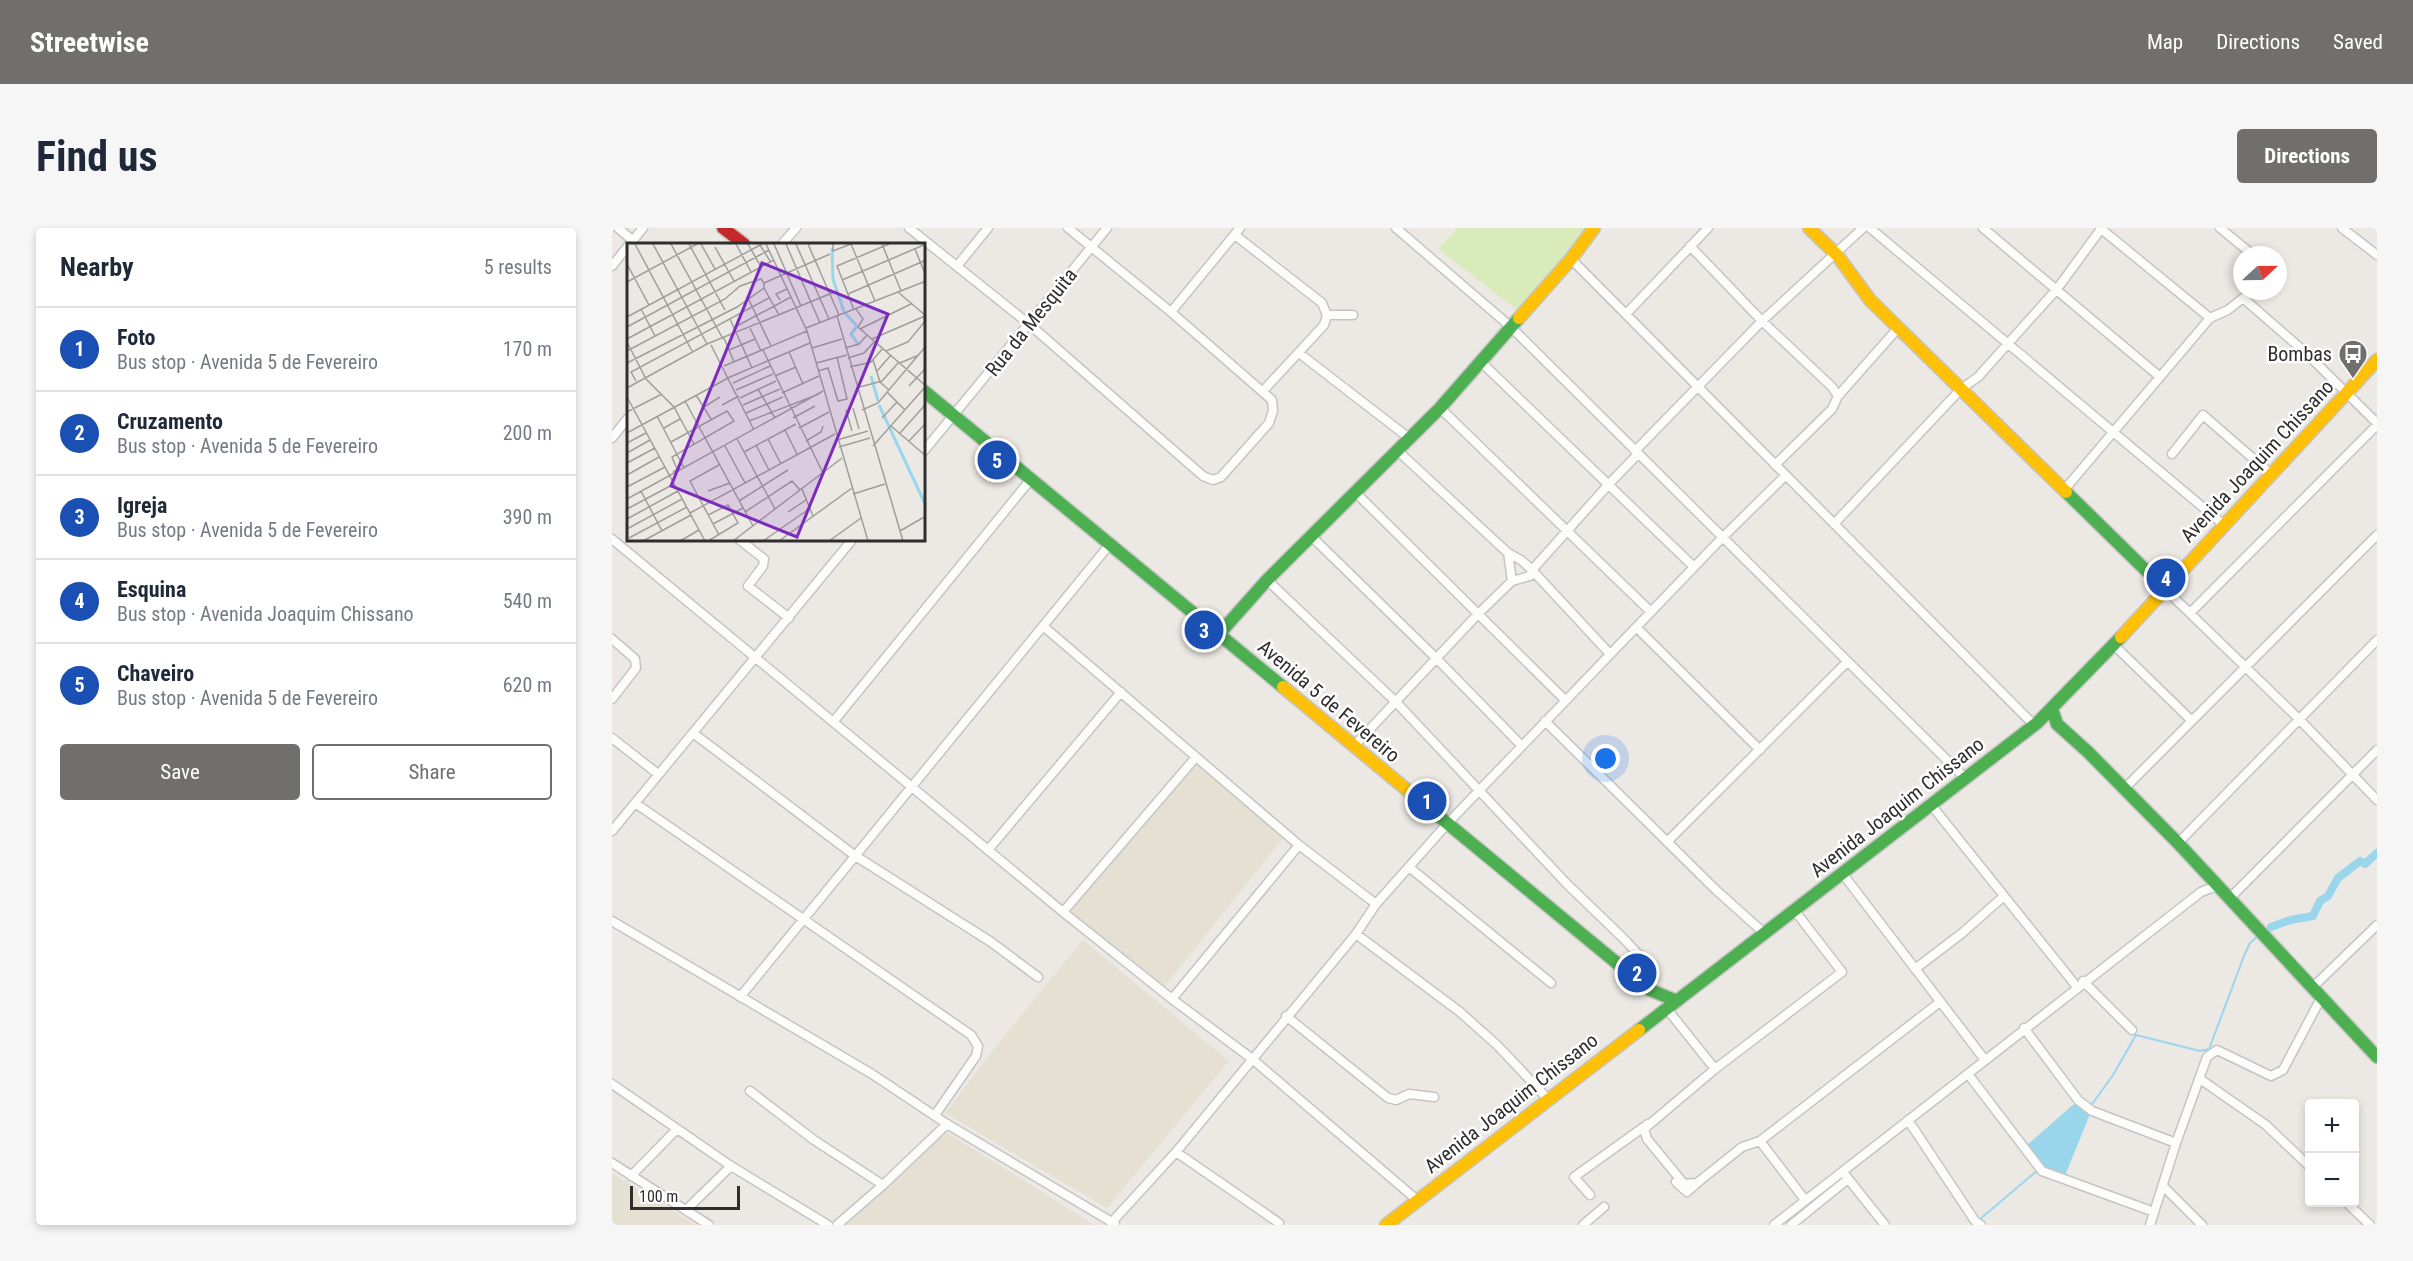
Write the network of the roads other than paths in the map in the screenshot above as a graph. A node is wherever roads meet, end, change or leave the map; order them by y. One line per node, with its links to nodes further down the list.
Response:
1 (618, 228): 20 (street)
2 (643, 228): 21 (street)
3 (723, 228): 22 (street)
4 (796, 228): 23 (street)
5 (909, 228): 32 (street)
6 (988, 228): 32 (street)
7 (1068, 228): 27 (street)
8 (1107, 228): 27 (street, Rua da Mesquita)
9 (1396, 228): 43 (street)
10 (1594, 228): 30 (street)
11 (1708, 228): 24 (street)
12 (1809, 228): 28 (street)
13 (1863, 228): 28 (street)
14 (1870, 228): 45 (street)
15 (1983, 228): 33 (street)
16 (2100, 228): 33 (street); 40 (street)
17 (2220, 228): 25 (street)
18 (2348, 230): 29 (street)
19 (1238, 232): 36 (street); 38 (street)
20 (629, 243)
21 (631, 243)
22 (743, 243)
23 (783, 243)
24 (1690, 246): 37 (street); 41 (street)
25 (2242, 246)
26 (627, 248): 31 (street)
27 (1091, 248): 36 (street); 42 (street, Rua da Mesquita)
28 (1837, 255): 41 (street); 44 (street)
29 (2377, 255)
30 (1571, 259): 37 (street); 43 (street)
31 (612, 266)
32 (957, 266): 42 (street)
33 (2056, 289): 45 (street); 49 (street)
34 (2239, 300): 40 (street)
35 (2251, 300): 54 (street)
36 (1171, 312): 52 (street)
37 (1626, 314): 50 (street)
38 (1327, 315): 39 (street); 46 (street)
39 (1353, 315)
40 (2210, 318): 49 (street)
41 (1762, 321): 50 (street); 55 (street)
42 (1029, 324): 52 (street); 57 (street, Rua da Mesquita)
43 (1511, 327): 48 (street); 65 (street)
44 (1899, 327): 51 (street); 55 (street)
45 (2007, 344): 51 (street); 60 (street)
46 (1299, 353): 52 (street); 62 (street)
47 (2377, 360): 54 (street, Avenida Joaquim Chissano)
48 (1480, 361): 56 (street); 71 (street)
49 (2160, 377): 60 (street)
50 (1699, 386): 65 (street); 67 (street)
51 (1961, 389): 72 (street); 74 (street)
52 (1263, 391)
53 (926, 393): 57 (street, Avenida 5 de Fevereiro)
54 (2346, 393): 59 (street); 68 (street, Avenida Joaquim Chissano)
55 (1838, 396): 67 (street)
56 (1440, 408): 62 (street); 76 (street)
57 (954, 416): 63 (street, Rua da Mesquita); 70 (street, Avenida 5 de Fevereiro)
58 (627, 419): 61 (street)
59 (2377, 424): 91 (street)
60 (2114, 432): 72 (street); 75 (street)
61 (612, 438)
62 (1408, 438): 64 (street)
63 (926, 449)
64 (1398, 451): 73 (street); 84 (street)
65 (1637, 453): 71 (street); 79 (street)
66 (2172, 454): 68 (street)
67 (1775, 465): 69 (street)
68 (2272, 475): 75 (street, Avenida Joaquim Chissano)
69 (1785, 476): 74 (street); 79 (street)
70 (1031, 479): 83 (street, Avenida 5 de Fevereiro); 111 (street)
71 (1609, 484): 76 (street); 85 (street)
72 (2065, 489): 89 (street)
73 (1355, 492): 78 (street); 92 (street)
74 (1833, 524): 114 (street)
75 (2224, 525): 89 (street, Avenida Joaquim Chissano)
76 (1568, 529): 86 (street); 90 (street)
77 (2377, 535): 104 (street)
78 (1311, 536): 87 (street); 102 (street)
79 (1721, 538): 85 (street); 103 (street)
80 (612, 539): 101 (street)
81 (743, 542): 93 (street)
82 (850, 542): 93 (street)
83 (1110, 544): 94 (street); 96 (street, Avenida 5 de Fevereiro)
84 (1508, 553): 86 (street); 88 (street)
85 (1694, 567): 90 (street)
86 (1532, 570): 88 (street); 100 (street)
87 (1267, 579): 96 (street); 108 (street)
88 (1512, 581): 92 (street)
89 (2165, 589): 91 (street); 99 (street, Avenida Joaquim Chissano)
90 (1651, 612): 95 (street)
91 (2190, 613): 104 (street)
92 (1478, 614): 102 (street); 107 (street)
93 (789, 618): 101 (street)
94 (1043, 626): 105 (street); 126 (street)
95 (1637, 628): 100 (street); 119 (street)
96 (1219, 634): 117 (street, Avenida 5 de Fevereiro)
97 (612, 639): 106 (street)
98 (2377, 640): 110 (street)
99 (2114, 645): 109 (street, Avenida Joaquim Chissano); 113 (street)
100 (1610, 654): 107 (street)
101 (756, 657): 111 (street); 115 (street)
102 (1437, 659): 108 (street); 118 (street)
103 (1846, 663): 119 (street); 125 (street)
104 (2245, 666): 110 (street); 113 (street)
105 (1121, 692): 121 (street); 137 (street)
106 (612, 699)
107 (1565, 700): 112 (street)
108 (1395, 701): 117 (street); 128 (street)
109 (2052, 709): 114 (street, Avenida Joaquim Chissano); 122 (street)
110 (2299, 719): 124 (street); 135 (street)
111 (834, 721): 126 (street)
112 (1545, 721): 118 (street); 134 (street)
113 (2192, 721): 127 (street)
114 (2036, 724): 122 (street); 125 (street, Avenida Joaquim Chissano)
115 (693, 733): 123 (street); 138 (street)
116 (612, 738): 123 (street)
117 (1354, 746): 132 (street, Avenida 5 de Fevereiro)
118 (1522, 746): 128 (street)
119 (1760, 750): 134 (street)
120 (2377, 750): 124 (street)
121 (1196, 757): 136 (street); 147 (street)
122 (2095, 760): 127 (street)
123 (658, 774): 130 (street)
124 (2352, 775): 129 (street); 143 (street)
125 (1966, 779): 131 (street, Avenida Joaquim Chissano)
126 (911, 785): 137 (street); 138 (street)
127 (2124, 789): 135 (street)
128 (1480, 790): 132 (street); 156 (street)
129 (2377, 800)
130 (635, 803): 133 (street); 148 (street)
131 (1932, 806): 141 (street, Avenida Joaquim Chissano); 144 (street)
132 (1447, 824): 139 (street); 156 (street, Avenida 5 de Fevereiro)
133 (612, 831)
134 (1667, 842): 151 (street)
135 (2178, 843): 140 (street)
136 (1299, 845): 145 (street); 161 (street)
137 (988, 850): 147 (street)
138 (854, 855): 148 (street); 154 (street)
139 (1409, 867): 145 (street); 155 (street)
140 (2203, 870): 142 (street); 143 (street)
141 (1842, 873): 146 (street, Avenida Joaquim Chissano); 153 (street)
142 (2201, 892): 143 (street); 157 (street)
143 (2226, 894): 158 (street)
144 (2004, 896): 153 (street); 157 (street)
145 (1376, 904): 152 (street)
146 (1795, 911): 151 (street, Avenida Joaquim Chissano); 171 (street)
147 (1063, 912): 161 (street)
148 (802, 919): 159 (street); 178 (street)
149 (612, 921): 159 (street)
150 (2377, 925): 158 (street)
151 (1764, 933): 162 (street, Avenida Joaquim Chissano)
152 (1356, 934): 165 (street); 177 (street)
153 (1915, 969): 163 (street)
154 (1038, 977)
155 (1551, 983)
156 (1643, 984): 162 (street, Avenida 5 de Fevereiro); 164 (street)
157 (2080, 984): 166 (street); 167 (street)
158 (2312, 988): 160 (street)
159 (740, 997): 178 (street)
160 (2321, 998): 168 (street); 173 (street)
161 (1172, 999): 169 (street)
162 (1677, 1000): 164 (street, Avenida Joaquim Chissano)
163 (1940, 1002): 170 (street); 184 (street)
164 (1662, 1012): 171 (street); 177 (street, Avenida Joaquim Chissano)
165 (1286, 1016): 169 (street); 176 (street)
166 (2024, 1028): 170 (street); 185 (street)
167 (2132, 1030)
168 (2377, 1057)
169 (1251, 1058): 186 (street); 197 (street)
170 (1985, 1060): 172 (street)
171 (1715, 1069): 180 (street)
172 (1968, 1074): 179 (street); 202 (street)
173 (2199, 1079): 185 (street); 187 (street)
174 (612, 1084): 182 (street)
175 (750, 1091): 194 (street)
176 (1434, 1097)
177 (1548, 1098): 197 (street, Avenida Joaquim Chissano)
178 (935, 1115): 181 (street)
179 (1908, 1120): 190 (street); 205 (street)
180 (1651, 1122): 183 (street); 193 (street)
181 (947, 1124): 194 (street); 206 (street)
182 (677, 1129): 189 (street); 191 (street)
183 (1637, 1132): 193 (street); 196 (street)
184 (1760, 1141): 193 (street); 198 (street)
185 (2176, 1143): 195 (street)
186 (1176, 1152): 203 (street); 206 (street)
187 (2305, 1162)
188 (612, 1163): 191 (street)
189 (731, 1166): 201 (street); 208 (street)
190 (1842, 1170): 192 (street); 198 (street)
191 (631, 1176): 201 (street)
192 (1848, 1179): 204 (street); 213 (street)
193 (1697, 1183)
194 (883, 1185): 209 (street)
195 (2163, 1186): 202 (street); 215 (street)
196 (1590, 1195)
197 (1417, 1200): 210 (street, Avenida Joaquim Chissano)
198 (1805, 1200): 204 (street)
199 (1604, 1207): 211 (street)
200 (2350, 1207): 216 (street)
201 (686, 1210): 207 (street)
202 (2154, 1212): 214 (street)
203 (1279, 1223)
204 (1786, 1223): 212 (street)
205 (1978, 1223)
206 (1115, 1224)
207 (709, 1225)
208 (828, 1225)
209 (837, 1225)
210 (1386, 1225)
211 (1583, 1225)
212 (1774, 1225)
213 (1885, 1225)
214 (2150, 1225)
215 (2202, 1225)
216 (2370, 1225)

